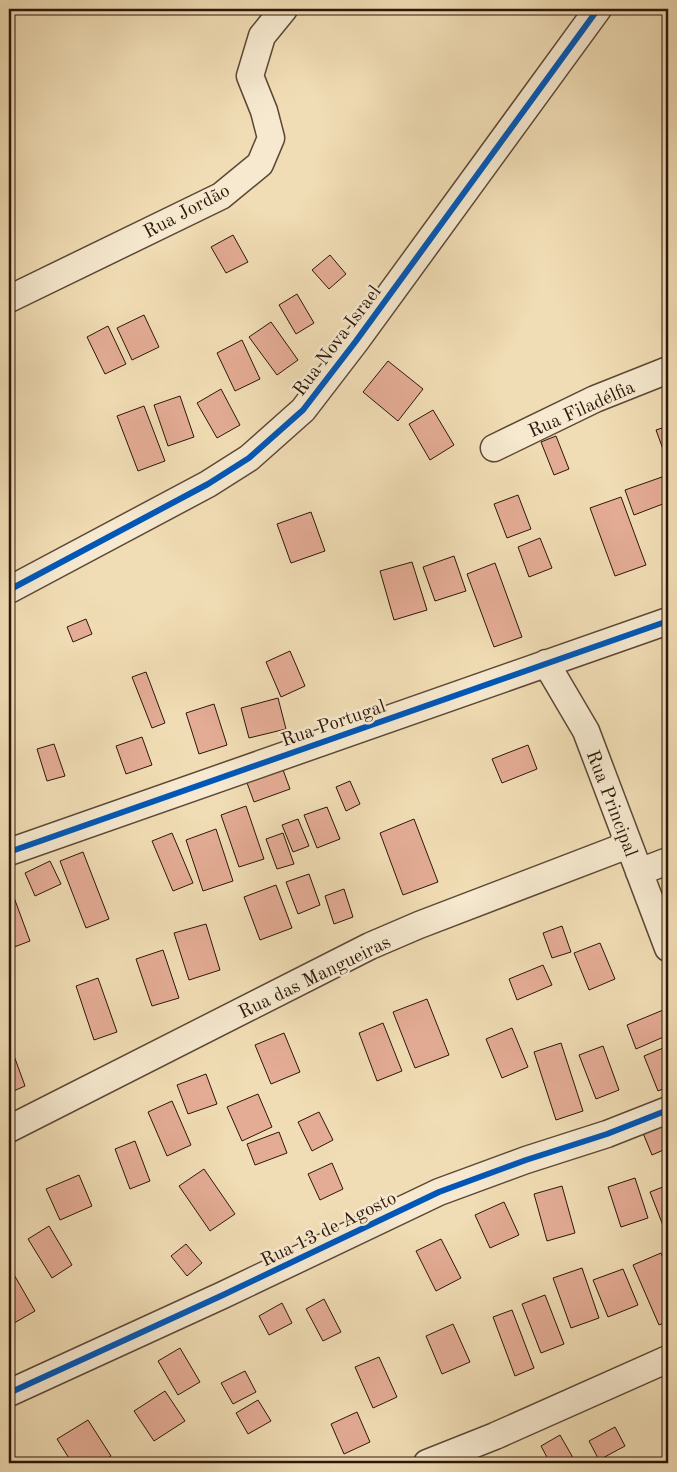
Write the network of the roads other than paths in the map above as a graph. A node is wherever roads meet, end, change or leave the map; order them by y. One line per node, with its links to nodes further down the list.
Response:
1 (284, 9): 3 (street, Rua Jordão)
2 (598, 9): 6 (street, Rua Nova Israel)
3 (11, 298)
4 (668, 370): 5 (street, Rua Filadélfia)
5 (494, 448)
6 (9, 590)
7 (668, 621): 8 (street, Rua Portugal)
8 (546, 663): 9 (street, Rua Principal); 10 (street, Rua Portugal)
9 (628, 845): 12 (street, Rua Principal); 15 (street, Rua das Mangueiras)
10 (9, 852)
11 (668, 861): 12 (street)
12 (639, 872): 13 (street, Rua Principal)
13 (668, 948)
14 (668, 1110): 17 (street, Rua 13 de Agosto)
15 (9, 1128)
16 (668, 1359): 18 (street)
17 (9, 1392)
18 (427, 1463)

